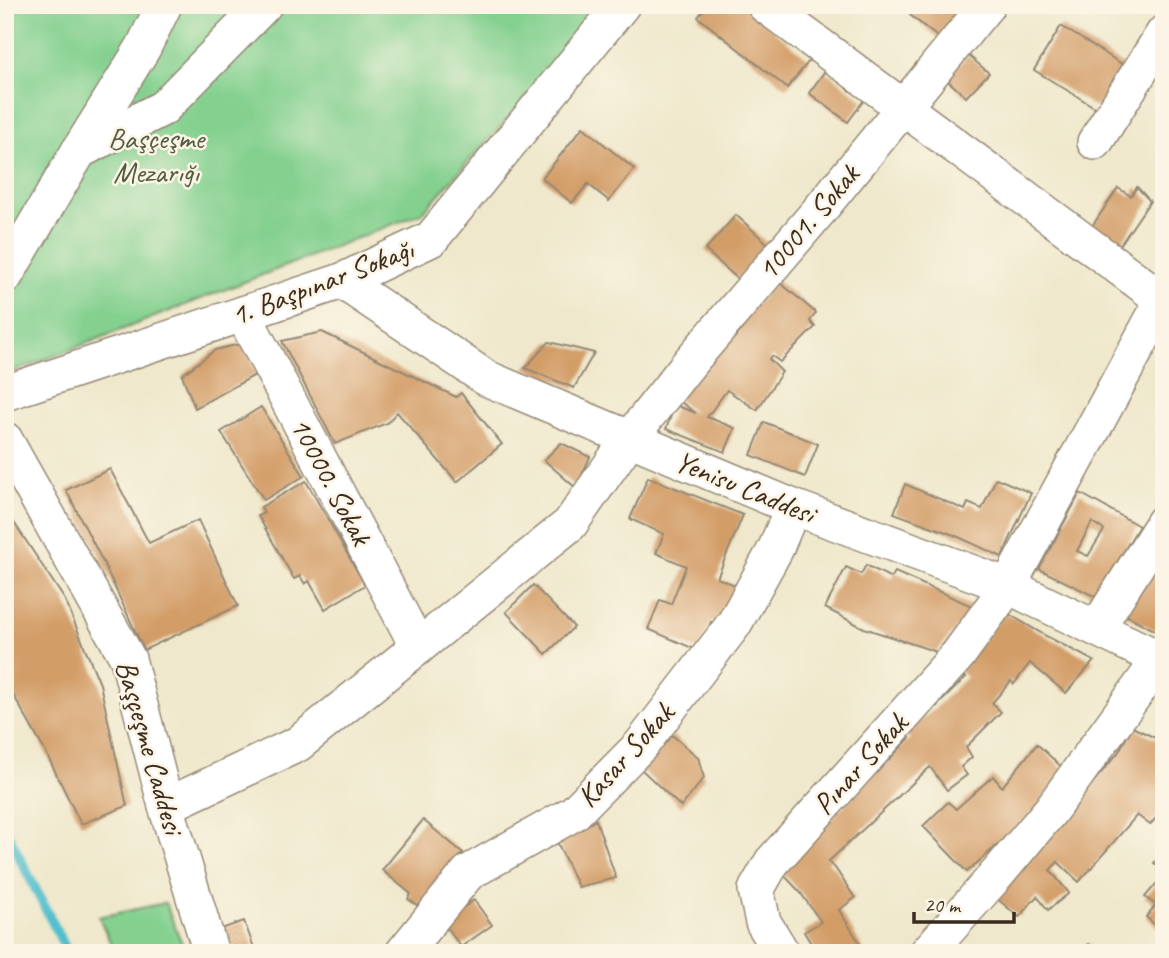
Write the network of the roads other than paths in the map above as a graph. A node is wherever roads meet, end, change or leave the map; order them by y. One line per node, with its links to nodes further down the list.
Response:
1 (164, 5): 9 (street)
2 (264, 5): 9 (street)
3 (622, 5): 11 (street, 1. Başpınar Sokağı)
4 (765, 5): 7 (street)
5 (987, 5): 7 (street, 10001. Sokak)
6 (1164, 33): 8 (street)
7 (903, 108): 12 (street); 15 (street, 10001. Sokak)
8 (1095, 142)
9 (79, 151): 10 (street)
10 (5, 276)
11 (342, 281): 13 (street, 1. Başpınar Sokağı); 15 (street, Yenisu Caddesi)
12 (1163, 299): 19 (street, Pınar Sokak)
13 (243, 314): 14 (street, 1. Başpınar Sokağı); 21 (street, 10000. Sokak)
14 (5, 393)
15 (629, 439): 17 (street, Yenisu Caddesi); 21 (street)
16 (5, 440): 23 (street, Başçeşme Caddesi)
17 (793, 507): 19 (street, Yenisu Caddesi); 25 (street, Kasar Sokak)
18 (1164, 522): 20 (street)
19 (1008, 586): 20 (street, Yenisu Caddesi); 26 (street, Pınar Sokak)
20 (1097, 628): 22 (street, Yenisu Caddesi)
21 (418, 648): 23 (street)
22 (1162, 660): 27 (street)
23 (166, 806): 24 (street, Başçeşme Caddesi)
24 (211, 953)
25 (403, 953)
26 (782, 953)
27 (927, 953)

